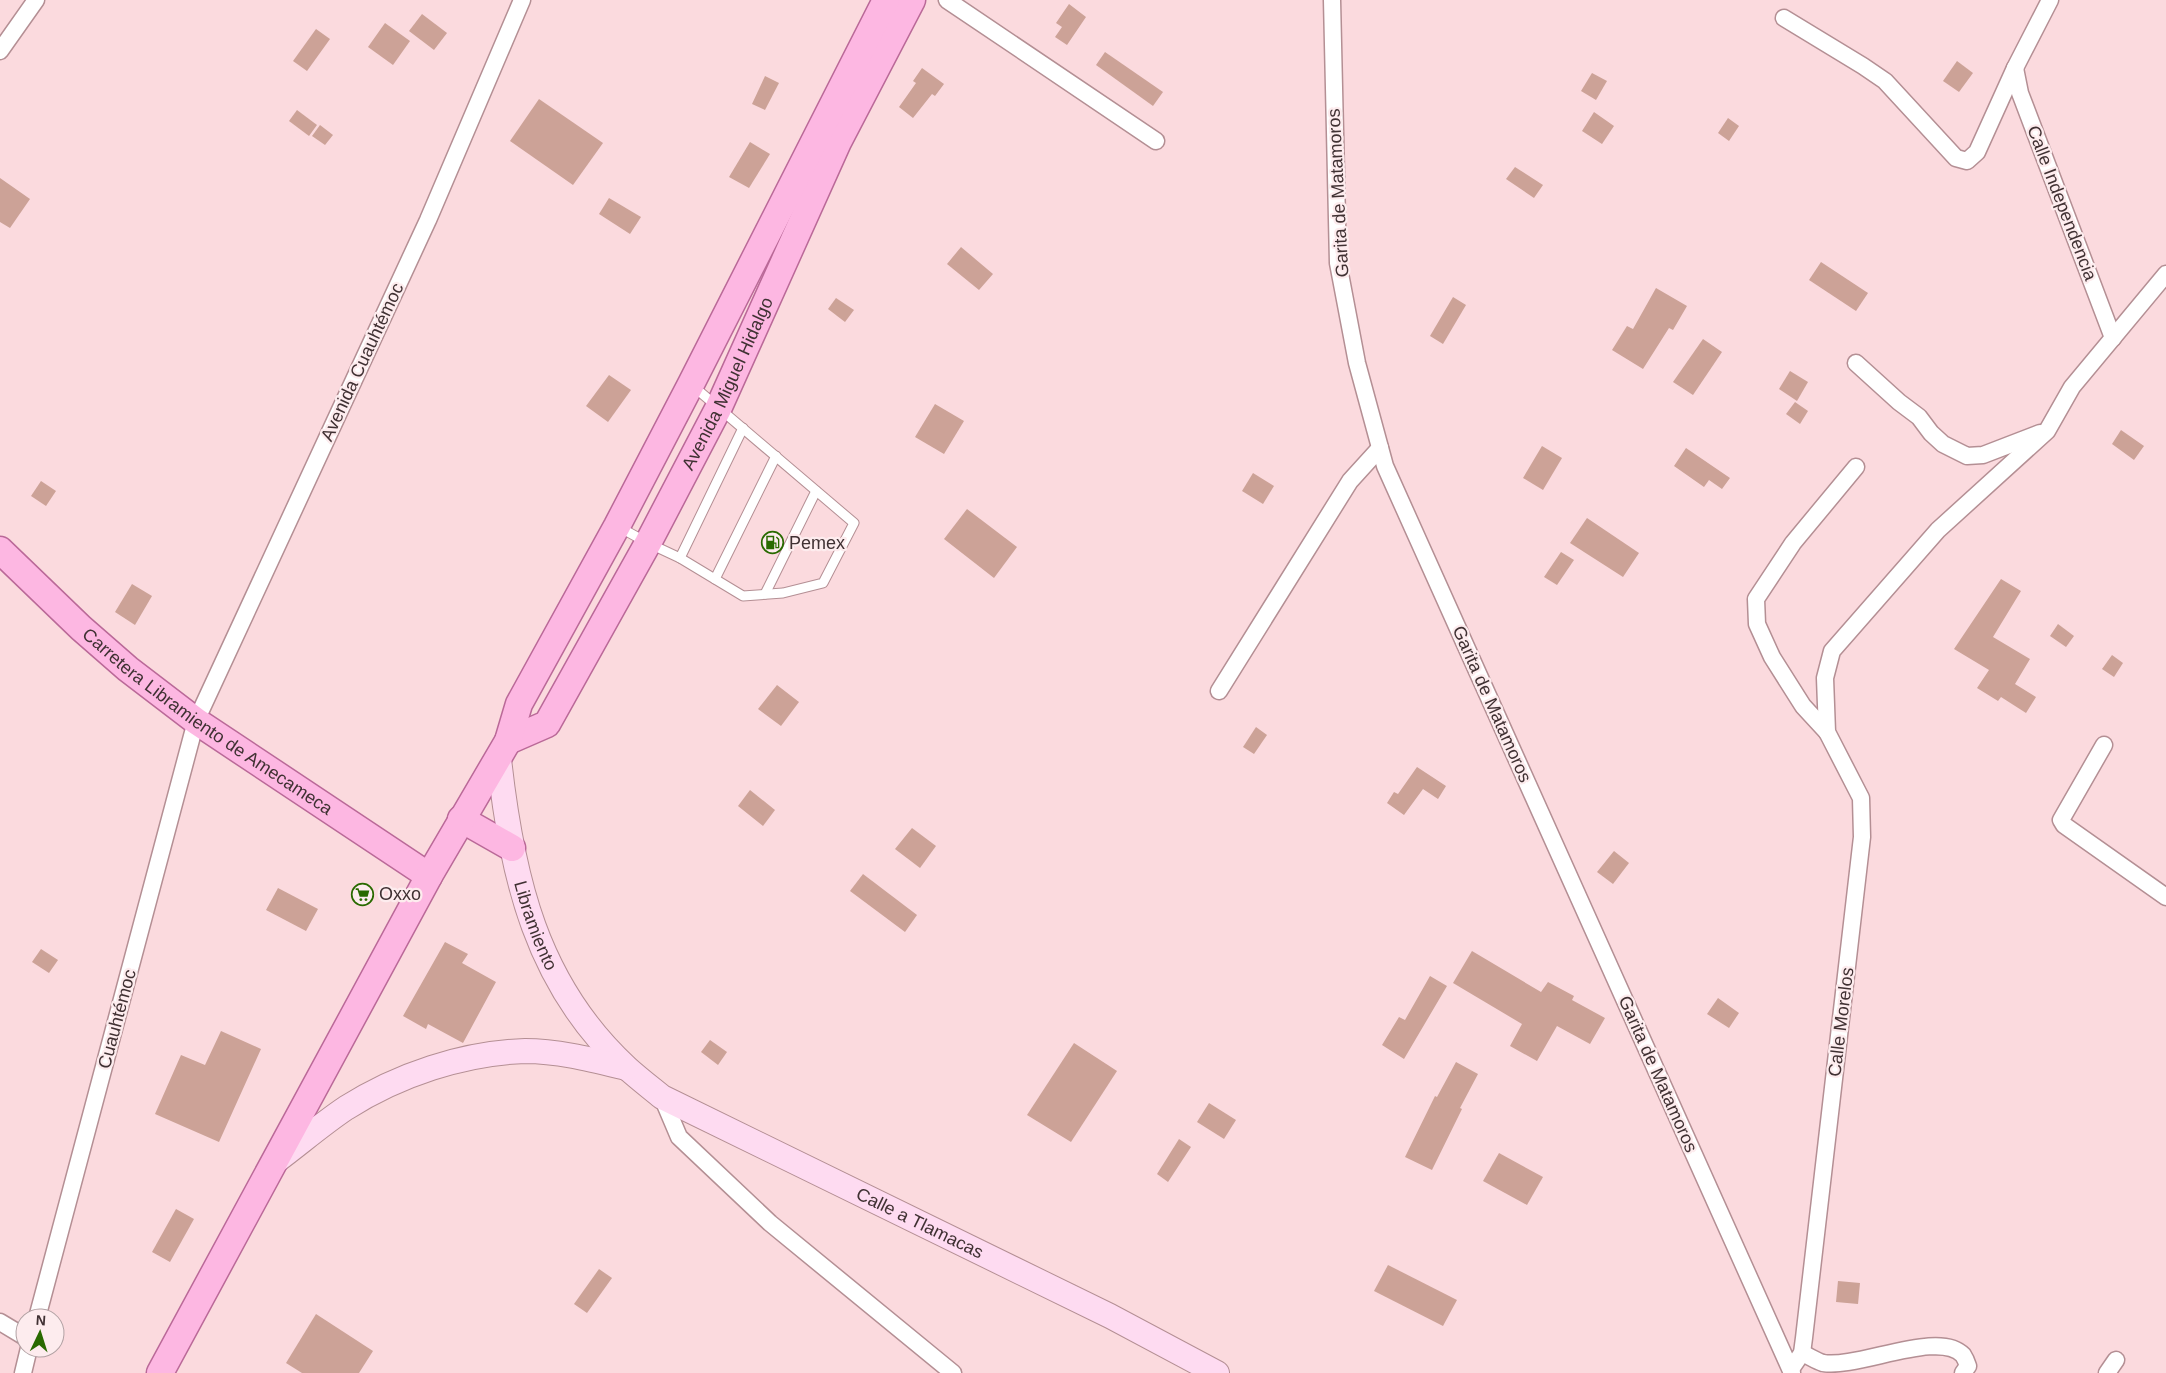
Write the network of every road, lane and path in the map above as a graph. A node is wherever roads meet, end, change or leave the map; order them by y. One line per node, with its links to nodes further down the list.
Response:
1 (36, 0): 9 (street)
2 (522, 0): 31 (street, Avenida Cuauhtémoc)
3 (886, 0): 11 (main road, Avenida Miguel Hidalgo)
4 (912, 0): 11 (main road, Avenida Miguel Hidalgo)
5 (947, 0): 12 (street)
6 (1332, 0): 20 (street, Garita de Matamoros)
7 (2050, 0): 10 (street)
8 (1784, 18): 10 (street)
9 (0, 51)
10 (2015, 68): 14 (street, Calle Independencia)
11 (828, 137): 16 (main road, Avenida Miguel Hidalgo); 17 (main road, Avenida Miguel Hidalgo)
12 (1156, 141)
13 (2166, 274): 14 (street, Calle Morelos)
14 (2113, 338): 19 (street, Calle Morelos)
15 (1856, 363): 19 (street)
16 (691, 384): 17 (lane); 24 (main road, Avenida Miguel Hidalgo)
17 (718, 409): 18 (lane); 25 (main road, Avenida Miguel Hidalgo)
18 (743, 428): 21 (lane); 27 (lane)
19 (2047, 430): 32 (street, Calle Morelos)
20 (1380, 448): 30 (street); 47 (street, Garita de Matamoros)
21 (776, 456): 23 (lane); 28 (lane)
22 (1856, 467): 32 (street)
23 (816, 491): 29 (lane); 29 (lane)
24 (617, 526): 25 (lane); 34 (main road, Avenida Miguel Hidalgo)
25 (648, 544): 27 (lane); 34 (main road, Avenida Miguel Hidalgo)
26 (0, 550): 31 (main road, Carretera Libramiento de Amecameca)
27 (680, 558): 28 (lane)
28 (715, 579): 29 (lane)
29 (765, 594)
30 (1219, 692)
31 (196, 721): 37 (main road, Carretera Libramiento de Amecameca); 42 (street, Cuauhtémoc)
32 (1827, 732): 45 (street, Calle Morelos)
33 (2104, 745): 38 (street)
34 (504, 750): 35 (main road, Avenida Miguel Hidalgo); 36 (main road, Libramiento)
35 (461, 819): 36 (main road); 37 (main road, Avenida Miguel Hidalgo)
36 (512, 848): 39 (main road, Libramiento)
37 (429, 876): 41 (main road, Avenida Miguel Hidalgo)
38 (2166, 897)
39 (626, 1068): 40 (main road, Calle a Tlamacas); 41 (main road)
40 (662, 1097): 50 (street); 51 (main road, Calle a Tlamacas)
41 (276, 1161): 49 (main road, Avenida Miguel Hidalgo)
42 (40, 1308)
43 (0, 1322): 44 (street)
44 (15, 1331)
45 (1802, 1353): 47 (street, Calle Morelos); 52 (street)
46 (27, 1358): 48 (street)
47 (1791, 1371)
48 (23, 1373)
49 (160, 1373)
50 (953, 1373)
51 (1217, 1373)
52 (1963, 1373)

